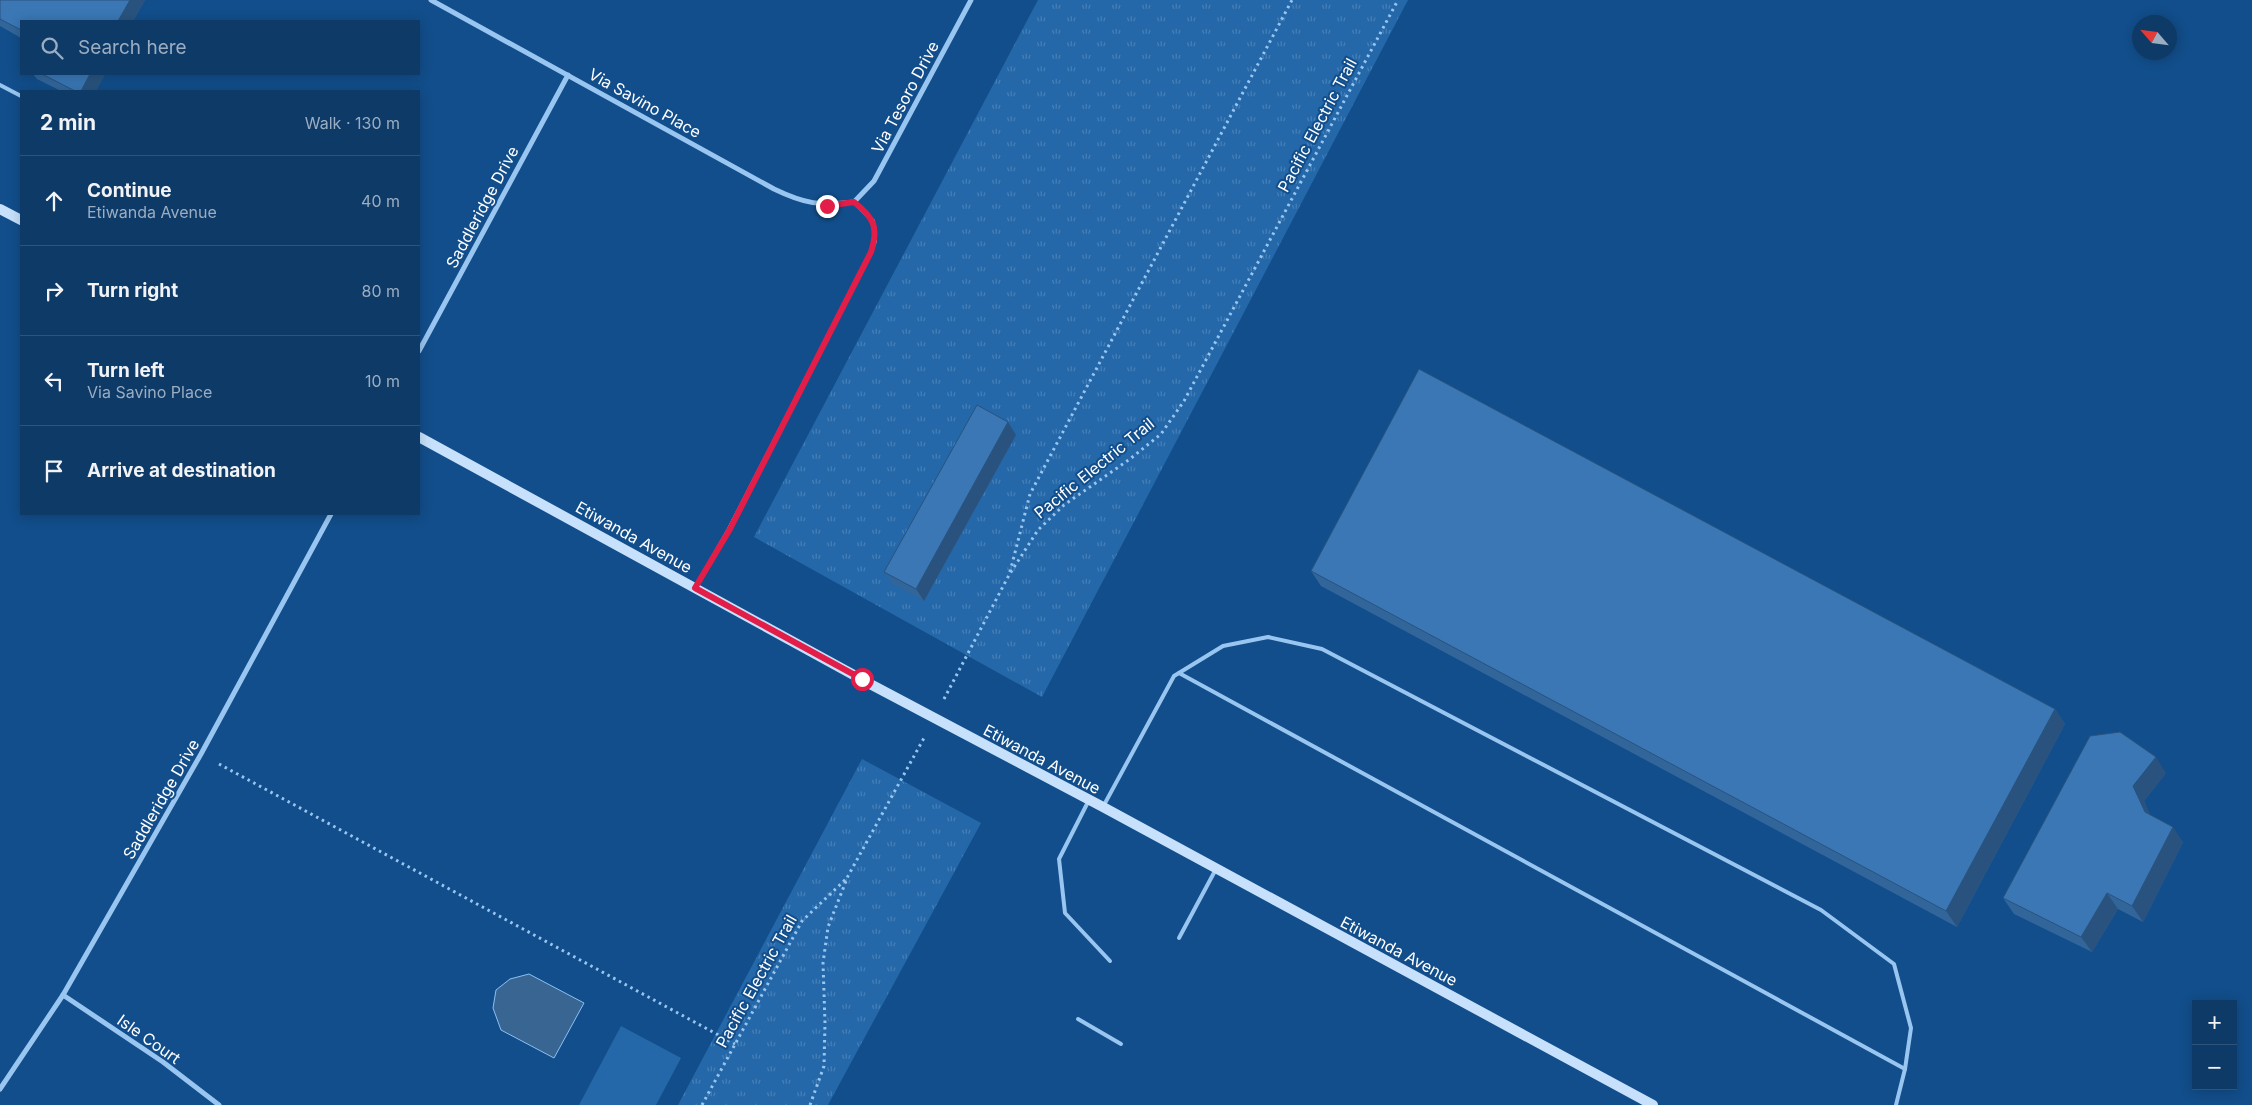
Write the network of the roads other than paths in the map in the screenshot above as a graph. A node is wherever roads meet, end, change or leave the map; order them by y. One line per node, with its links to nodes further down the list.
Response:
1 (431, 0): 3 (street, Via Savino Place)
2 (971, 0): 6 (street, Via Tesoro Drive)
3 (568, 75): 6 (street, Via Savino Place); 9 (street, Saddleridge Drive)
4 (0, 85): 5 (lane)
5 (20, 95)
6 (854, 202): 12 (lane)
7 (0, 209): 8 (street)
8 (20, 219)
9 (420, 349)
10 (420, 438): 12 (street, Etiwanda Avenue)
11 (330, 515): 19 (street, Saddleridge Drive)
12 (695, 588): 14 (street, Etiwanda Avenue)
13 (1179, 672): 15 (lane); 22 (lane); 22 (lane)
14 (1089, 800): 15 (street, Etiwanda Avenue); 18 (lane)
15 (1103, 808): 16 (street, Etiwanda Avenue)
16 (1216, 868): 17 (lane); 25 (street, Etiwanda Avenue)
17 (1179, 938)
18 (1110, 961)
19 (64, 995): 23 (street, Saddleridge Drive); 24 (street, Isle Court)
20 (1078, 1019): 21 (lane)
21 (1121, 1044)
22 (1905, 1069): 26 (lane)
23 (0, 1089)
24 (218, 1105)
25 (1653, 1105)
26 (1896, 1105)

